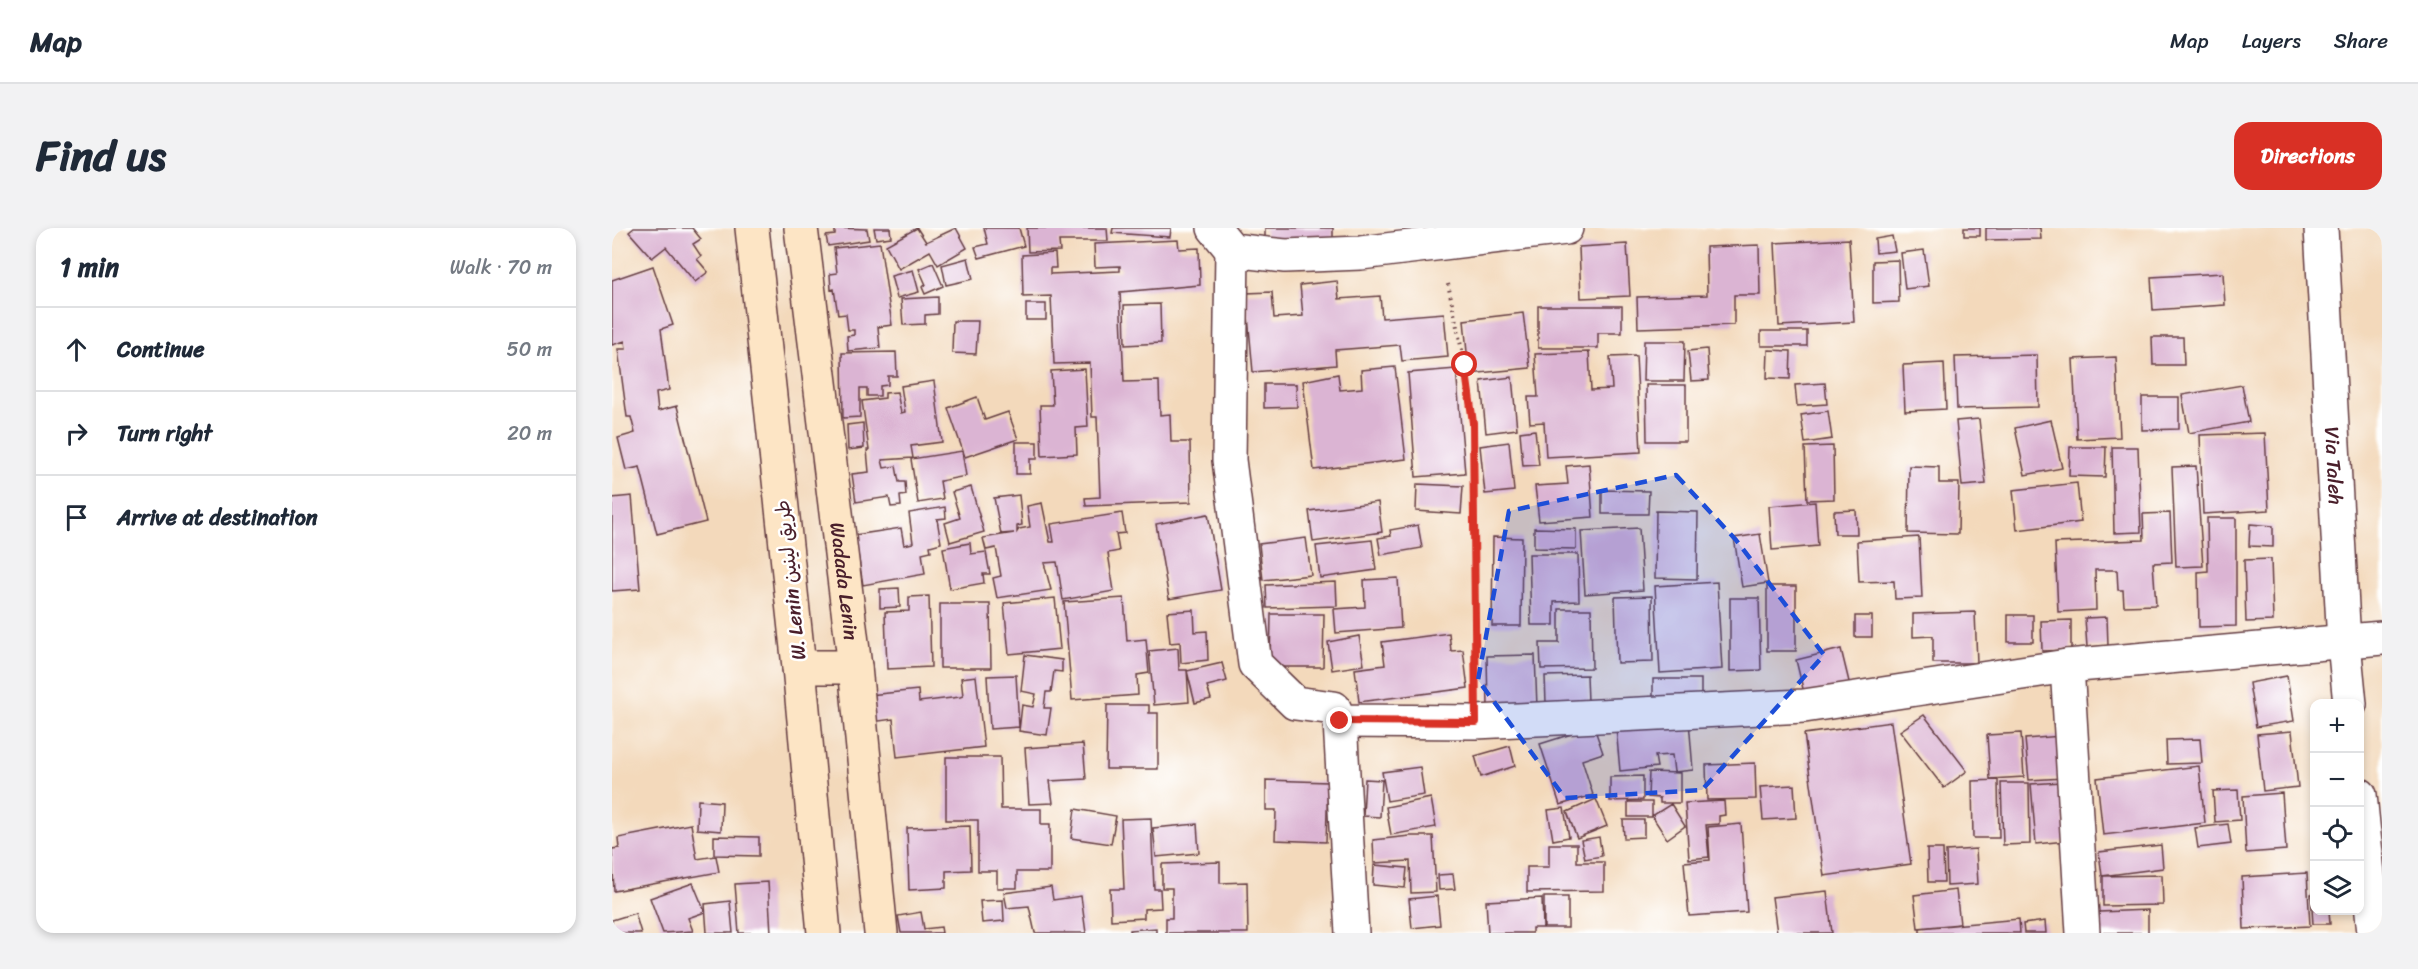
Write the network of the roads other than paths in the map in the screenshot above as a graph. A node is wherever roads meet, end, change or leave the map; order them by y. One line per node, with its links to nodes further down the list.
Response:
1 (752, 228): 9 (main road, W. Lenin طريق لينين)
2 (801, 228): 10 (main road, Wadada Lenin)
3 (1566, 228): 5 (street)
4 (2321, 228): 7 (street, Via Taleh)
5 (1223, 239): 12 (street)
6 (2382, 638): 7 (street)
7 (2344, 642): 8 (street); 11 (street, Via Taleh)
8 (2067, 666): 12 (street); 17 (street)
9 (799, 667): 10 (main road); 14 (main road, W. Lenin طريق لينين)
10 (855, 667): 15 (main road, Wadada Lenin)
11 (2350, 699)
12 (1340, 721): 16 (street)
13 (2361, 807): 18 (street)
14 (824, 933)
15 (881, 933)
16 (1352, 933)
17 (2083, 933)
18 (2374, 933)

